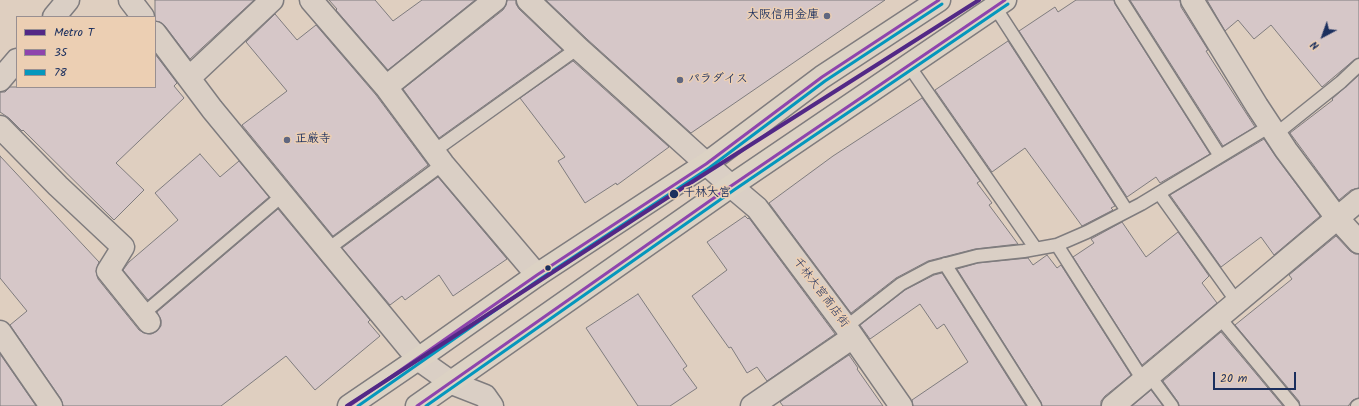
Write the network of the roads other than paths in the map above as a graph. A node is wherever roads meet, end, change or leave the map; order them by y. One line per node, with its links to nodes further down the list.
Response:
1 (68, 0): 11 (street)
2 (130, 0): 12 (street)
3 (272, 0): 18 (street)
4 (312, 0): 20 (street)
5 (495, 0): 20 (street)
6 (528, 0): 14 (street, 千林大宮商店街)
7 (939, 0): 25 (highway)
8 (1120, 0): 23 (lane)
9 (1192, 0): 22 (street)
10 (1000, 3): 17 (highway); 30 (lane)
11 (55, 16)
12 (142, 16)
13 (156, 34): 18 (street)
14 (578, 48): 24 (lane); 25 (street, 千林大宮商店街)
15 (16, 61): 19 (street)
16 (1359, 65): 22 (lane)
17 (909, 66): 26 (highway); 35 (lane)
18 (189, 78): 28 (street)
19 (0, 80)
20 (386, 87): 24 (street)
21 (0, 127): 40 (street)
22 (1273, 130): 23 (lane); 31 (street)
23 (1220, 156): 27 (lane)
24 (439, 158): 34 (lane); 37 (street)
25 (706, 164): 26 (street, 千林大宮商店街); 37 (highway)
26 (731, 186): 42 (street, 千林大宮商店街); 45 (highway)
27 (1159, 193): 30 (lane); 38 (lane)
28 (283, 195): 34 (street); 40 (lane)
29 (1359, 200): 31 (street)
30 (1127, 211): 33 (lane)
31 (1337, 218): 32 (street); 38 (street)
32 (1359, 242)
33 (1057, 245): 35 (lane); 44 (lane)
34 (328, 249): 43 (street)
35 (1036, 249): 36 (lane)
36 (945, 264): 42 (lane); 52 (lane)
37 (537, 275): 43 (highway)
38 (1237, 302): 39 (street)
39 (1219, 317): 44 (street); 55 (lane)
40 (146, 318)
41 (0, 332): 46 (street)
42 (849, 332): 50 (street); 51 (street, 千林大宮商店街)
43 (418, 359): 45 (street); 47 (highway)
44 (1146, 378): 53 (street); 54 (lane)
45 (452, 383): 48 (highway); 49 (street)
46 (51, 406)
47 (348, 406)
48 (417, 406)
49 (492, 406)
50 (752, 406)
51 (901, 406)
52 (1035, 406)
53 (1113, 406)
54 (1172, 406)
55 (1293, 406)

